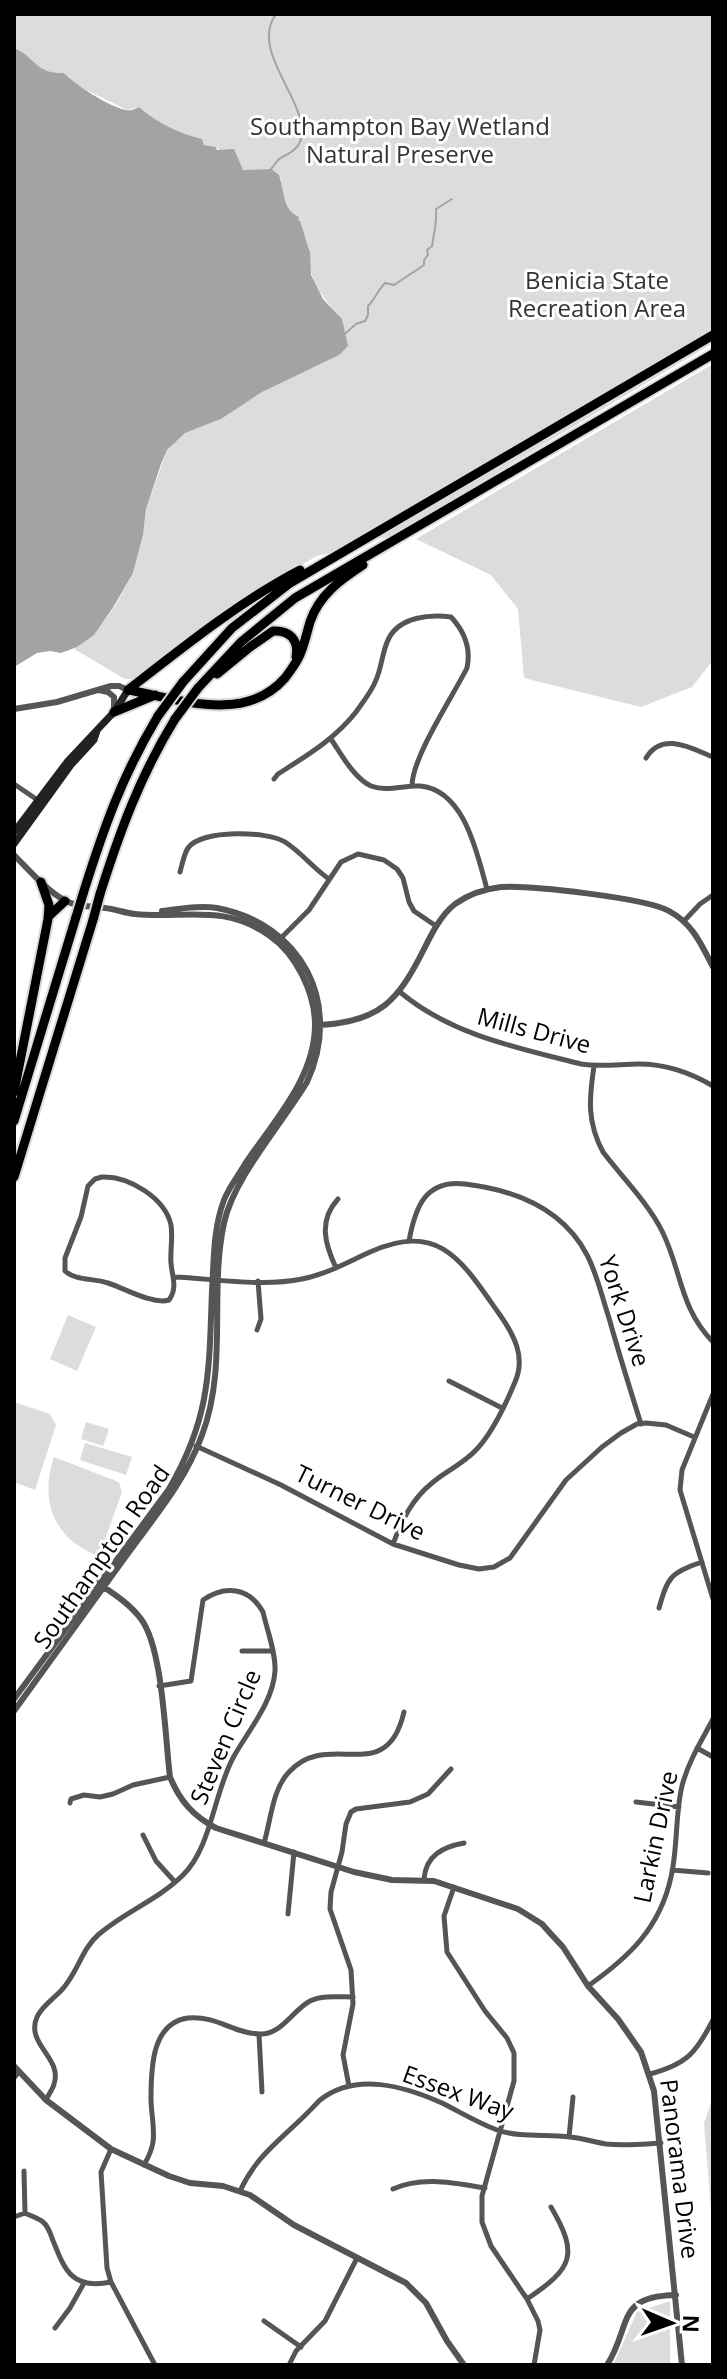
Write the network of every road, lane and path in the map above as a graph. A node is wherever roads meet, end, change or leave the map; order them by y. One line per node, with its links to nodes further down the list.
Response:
1 (713, 335): 4 (highway)
2 (713, 354): 3 (highway)
3 (421, 524): 5 (highway); 6 (highway)
4 (344, 550): 8 (highway); 38 (highway, bridge)
5 (295, 664): 6 (highway); 9 (highway)
6 (198, 688): 39 (highway, bridge)
7 (96, 690): 8 (street); 10 (street); 11 (street)
8 (128, 690): 9 (highway); 11 (main road)
9 (155, 695): 11 (highway)
10 (14, 709)
11 (114, 712): 18 (main road)
12 (331, 739): 15 (street); 17 (street); 17 (street)
13 (713, 757): 14 (street)
14 (646, 758)
15 (274, 779)
16 (14, 784): 18 (street)
17 (412, 786): 25 (street)
18 (40, 802): 19 (main road); 20 (main road)
19 (14, 832)
20 (14, 844)
21 (14, 855): 24 (street, Southampton Road)
22 (180, 872): 23 (street)
23 (329, 879): 30 (street); 31 (street)
24 (41, 882): 27 (street, Southampton Road); 28 (highway)
25 (487, 889): 29 (street); 30 (street)
26 (713, 895): 29 (street)
27 (65, 901): 28 (highway); 31 (street, Southampton Road)
28 (48, 919): 37 (highway)
29 (684, 921): 32 (street)
30 (436, 926): 33 (street)
31 (279, 940): 34 (street, Southampton Road)
32 (713, 967)
33 (400, 992): 34 (street); 35 (street, Mills Drive)
34 (318, 1025): 44 (street, Southampton Road)
35 (594, 1066): 36 (street, Mills Drive); 47 (street)
36 (713, 1086)
37 (14, 1092)
38 (14, 1121)
39 (14, 1177)
40 (338, 1199): 42 (street)
41 (409, 1241): 42 (street); 50 (street); 51 (street, York Drive)
42 (336, 1268): 45 (street)
43 (175, 1277): 43 (street); 44 (street)
44 (216, 1279): 45 (street); 53 (street, Southampton Road)
45 (258, 1281): 46 (street)
46 (257, 1330)
47 (713, 1342)
48 (449, 1381): 50 (street)
49 (713, 1394): 52 (street)
50 (502, 1408): 54 (street)
51 (641, 1424): 52 (street); 54 (street, Turner Drive)
52 (694, 1437): 55 (street)
53 (194, 1446): 54 (street, Turner Drive); 56 (street, Southampton Road)
54 (393, 1544)
55 (702, 1562): 57 (street); 58 (street)
56 (101, 1585): 61 (street, Panorama Drive); 62 (street, Southampton Road); 63 (street, Southampton Road)
57 (713, 1599)
58 (659, 1608)
59 (242, 1651): 60 (street)
60 (272, 1651): 61 (street, Steven Circle); 73 (street, Steven Circle)
61 (159, 1686): 69 (street, Panorama Drive)
62 (14, 1699)
63 (14, 1711)
64 (404, 1712): 75 (street)
65 (713, 1719): 66 (street, Larkin Drive)
66 (697, 1748): 67 (street); 72 (street, Larkin Drive)
67 (713, 1757)
68 (451, 1769): 78 (street)
69 (170, 1777): 71 (street); 73 (street, Panorama Drive)
70 (636, 1802): 72 (street)
71 (70, 1803)
72 (679, 1807): 79 (street, Larkin Drive)
73 (208, 1824): 75 (street, Panorama Drive); 82 (street, Steven Circle)
74 (143, 1835): 82 (street)
75 (264, 1843): 77 (street, Panorama Drive)
76 (464, 1843): 81 (street)
77 (294, 1852): 78 (street, Panorama Drive); 84 (street)
78 (338, 1867): 81 (street, Panorama Drive); 86 (street)
79 (672, 1870): 80 (street); 85 (street, Larkin Drive)
80 (708, 1873)
81 (424, 1879): 83 (street, Panorama Drive)
82 (175, 1882): 94 (street, Steven Circle)
83 (454, 1887): 85 (street, Panorama Drive); 95 (street)
84 (288, 1914)
85 (588, 1986): 90 (street, Panorama Drive)
86 (353, 1997): 88 (street); 91 (street)
87 (713, 2020): 90 (street)
88 (259, 2034): 92 (street); 99 (street)
89 (16, 2072): 94 (street)
90 (650, 2074): 97 (street, Panorama Drive)
91 (349, 2086): 95 (street, Essex Way); 103 (street)
92 (262, 2092)
93 (573, 2097): 96 (street)
94 (46, 2100): 98 (street)
95 (500, 2130): 96 (street, Essex Way); 101 (street)
96 (569, 2137): 97 (street, Essex Way)
97 (661, 2143): 110 (street, Panorama Drive)
98 (111, 2149): 99 (street); 108 (street)
99 (144, 2165): 103 (street)
100 (24, 2171): 105 (street)
101 (485, 2188): 102 (street); 111 (street)
102 (393, 2189)
103 (240, 2191): 107 (street)
104 (551, 2207): 111 (street)
105 (25, 2213): 106 (street); 109 (street)
106 (14, 2217)
107 (357, 2258): 114 (street); 117 (street)
108 (111, 2282): 109 (street); 115 (street)
109 (84, 2283): 113 (street)
110 (676, 2295): 119 (street); 120 (street, Panorama Drive)
111 (527, 2299): 118 (street)
112 (264, 2321): 114 (street)
113 (55, 2328)
114 (301, 2347): 116 (street)
115 (155, 2365)
116 (289, 2365)
117 (464, 2365)
118 (534, 2365)
119 (607, 2365)
120 (682, 2365)

